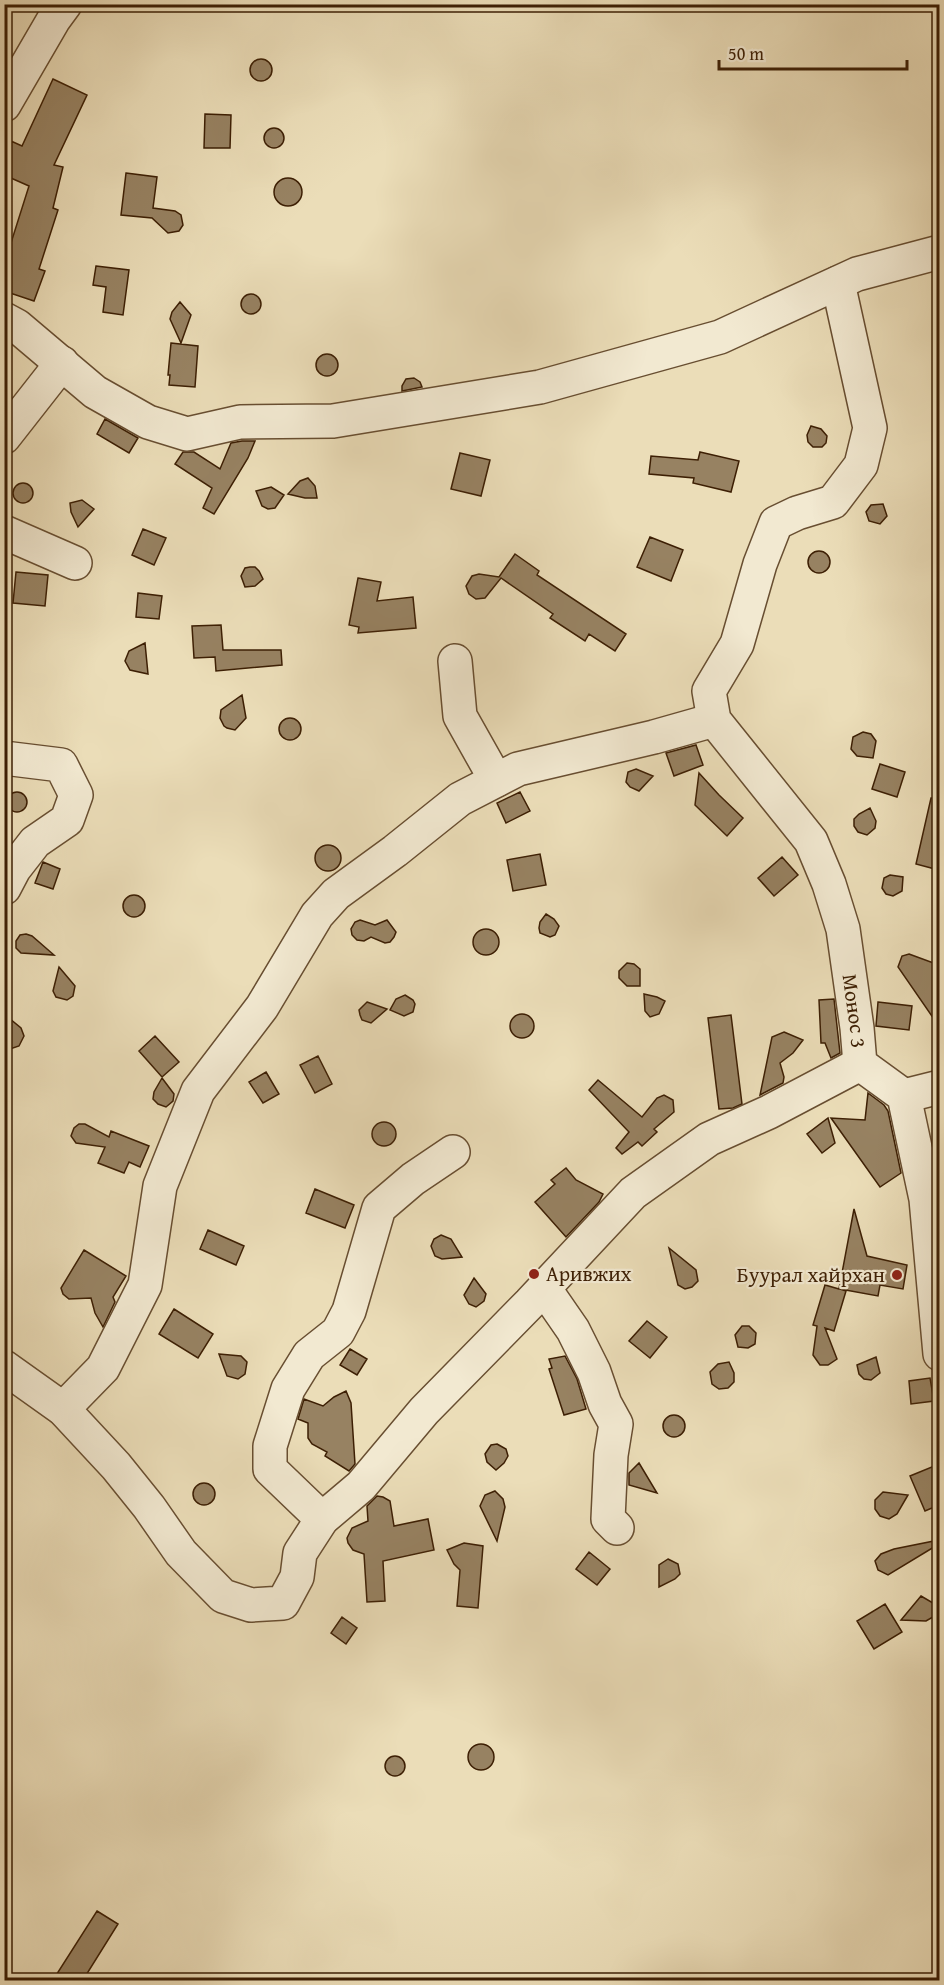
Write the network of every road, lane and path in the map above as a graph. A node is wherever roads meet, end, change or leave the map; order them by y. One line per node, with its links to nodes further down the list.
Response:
1 (65, 4): 2 (street)
2 (4, 105)
3 (939, 252): 4 (street)
4 (838, 283): 6 (street); 11 (street)
5 (4, 319): 6 (street)
6 (62, 363): 7 (street)
7 (4, 437)
8 (4, 532): 9 (street)
9 (75, 563)
10 (455, 661): 13 (street)
11 (714, 720): 13 (street); 15 (street, Монос 3)
12 (4, 758): 14 (street)
13 (496, 780): 23 (street)
14 (4, 888)
15 (860, 1064): 17 (street, Монос 3); 19 (street)
16 (939, 1087): 17 (street)
17 (904, 1096): 20 (street)
18 (453, 1152): 24 (street)
19 (544, 1288): 24 (street); 25 (street)
20 (938, 1307): 21 (street)
21 (939, 1354)
22 (4, 1367): 23 (street)
23 (63, 1409): 24 (street)
24 (322, 1519)
25 (617, 1528)

